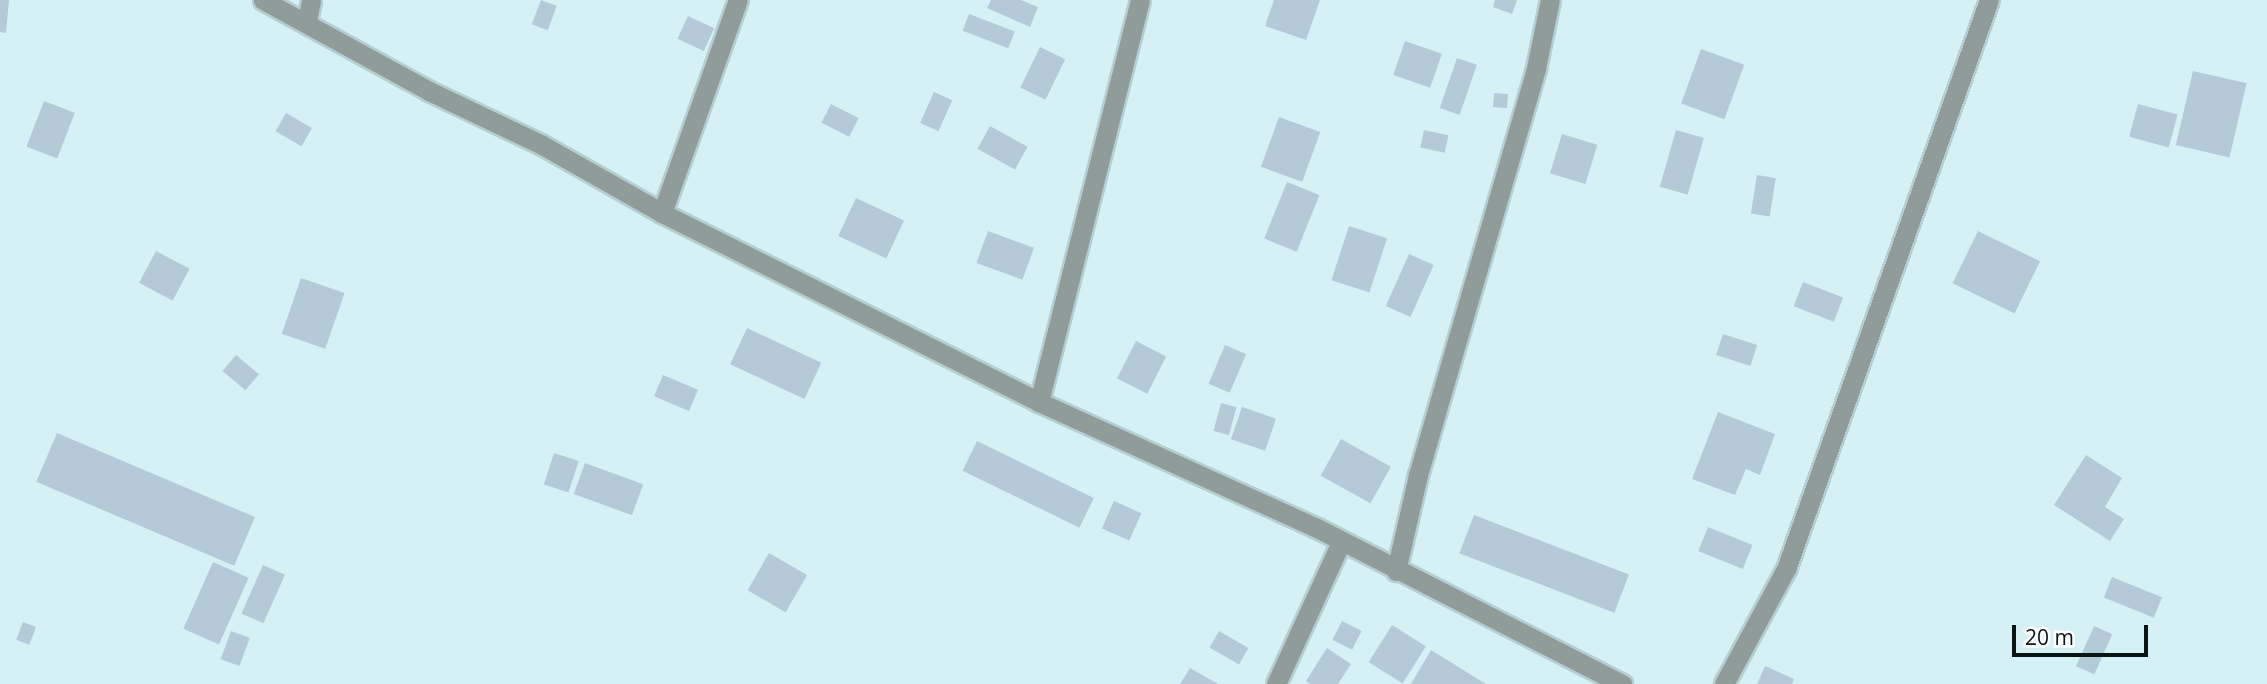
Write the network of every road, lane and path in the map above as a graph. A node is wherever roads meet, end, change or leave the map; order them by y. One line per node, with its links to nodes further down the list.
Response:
1 (263, 0): 7 (street)
2 (311, 0): 7 (street)
3 (738, 0): 8 (street)
4 (1140, 0): 9 (street)
5 (1550, 0): 11 (street)
6 (1989, 0): 14 (street)
7 (307, 21): 8 (street)
8 (662, 213): 9 (street)
9 (1039, 402): 10 (street)
10 (1341, 542): 11 (street); 12 (street)
11 (1396, 571): 13 (street)
12 (1276, 684)
13 (1622, 684)
14 (1724, 684)

